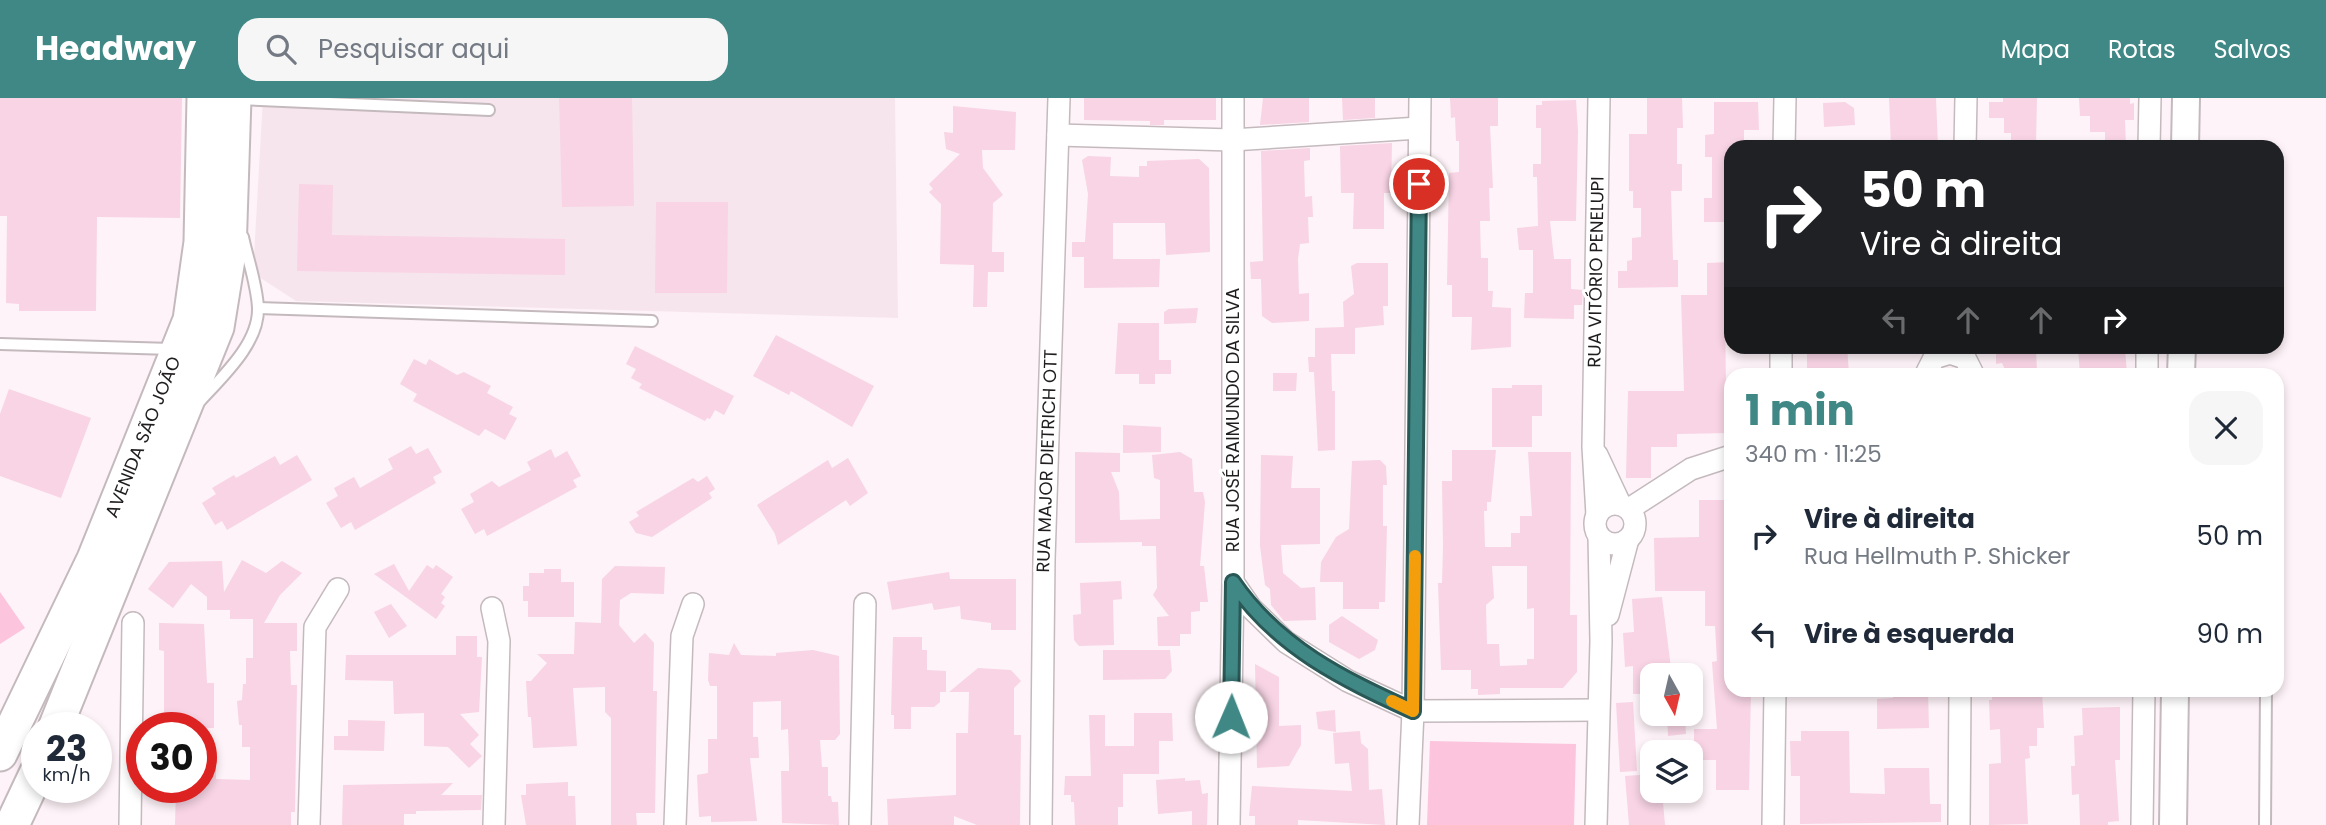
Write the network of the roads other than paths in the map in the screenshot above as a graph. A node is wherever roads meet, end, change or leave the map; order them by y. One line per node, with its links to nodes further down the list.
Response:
1 (204, 98): 24 (main road, AVENIDA SÃO JOÃO)
2 (234, 98): 11 (lane); 20 (main road, AVENIDA SÃO JOÃO)
3 (1059, 98): 14 (street, RUA MAJOR DIETRICH OTT)
4 (1233, 98): 15 (street, RUA JOSÉ RAIMUNDO DA SILVA)
5 (1420, 98): 13 (street)
6 (1599, 98): 28 (street, RUA VITÓRIO PENELUPI)
7 (1784, 98): 16 (street)
8 (1966, 98): 17 (street)
9 (2150, 98): 18 (street)
10 (2186, 98): 19 (street)
11 (455, 103): 12 (lane)
12 (489, 110)
13 (1419, 128): 15 (street); 46 (street)
14 (1059, 135): 15 (street); 56 (street, RUA MAJOR DIETRICH OTT)
15 (1233, 140): 33 (street, RUA JOSÉ RAIMUNDO DA SILVA)
16 (1784, 140)
17 (1965, 140)
18 (2149, 140)
19 (2185, 140)
20 (231, 192): 21 (lane); 27 (main road, AVENIDA SÃO JOÃO)
21 (258, 308): 22 (lane); 27 (lane)
22 (652, 321)
23 (0, 344): 24 (lane)
24 (178, 349): 48 (main road, AVENIDA SÃO JOÃO)
25 (1948, 354): 26 (street)
26 (1929, 365)
27 (175, 428): 47 (main road, AVENIDA SÃO JOÃO)
28 (1593, 447): 30 (street, RUA VITÓRIO PENELUPI); 31 (street)
29 (1724, 458): 31 (street)
30 (1597, 514): 31 (street); 32 (street, RUA VITÓRIO PENELUPI)
31 (1628, 519): 32 (street); 39 (street)
32 (1599, 536): 39 (street, RUA VITÓRIO PENELUPI)
33 (1233, 582): 46 (street); 57 (street, RUA JOSÉ RAIMUNDO DA SILVA)
34 (338, 589): 52 (street)
35 (693, 604): 54 (street)
36 (865, 604): 55 (street)
37 (492, 608): 53 (street)
38 (133, 623): 51 (street)
39 (1601, 640): 45 (street)
40 (1775, 697): 60 (street)
41 (1960, 697): 61 (street)
42 (2144, 697): 62 (street)
43 (2175, 697): 63 (street)
44 (2266, 697): 64 (lane)
45 (1598, 710): 46 (street); 59 (street)
46 (1413, 711): 58 (street)
47 (61, 712)
48 (0, 754)
49 (22, 803): 50 (main road)
50 (12, 825)
51 (130, 825)
52 (309, 825)
53 (494, 825)
54 (675, 825)
55 (860, 825)
56 (1041, 825)
57 (1229, 825)
58 (1408, 825)
59 (1596, 825)
60 (1773, 825)
61 (1959, 825)
62 (2143, 825)
63 (2173, 825)
64 (2265, 825)

